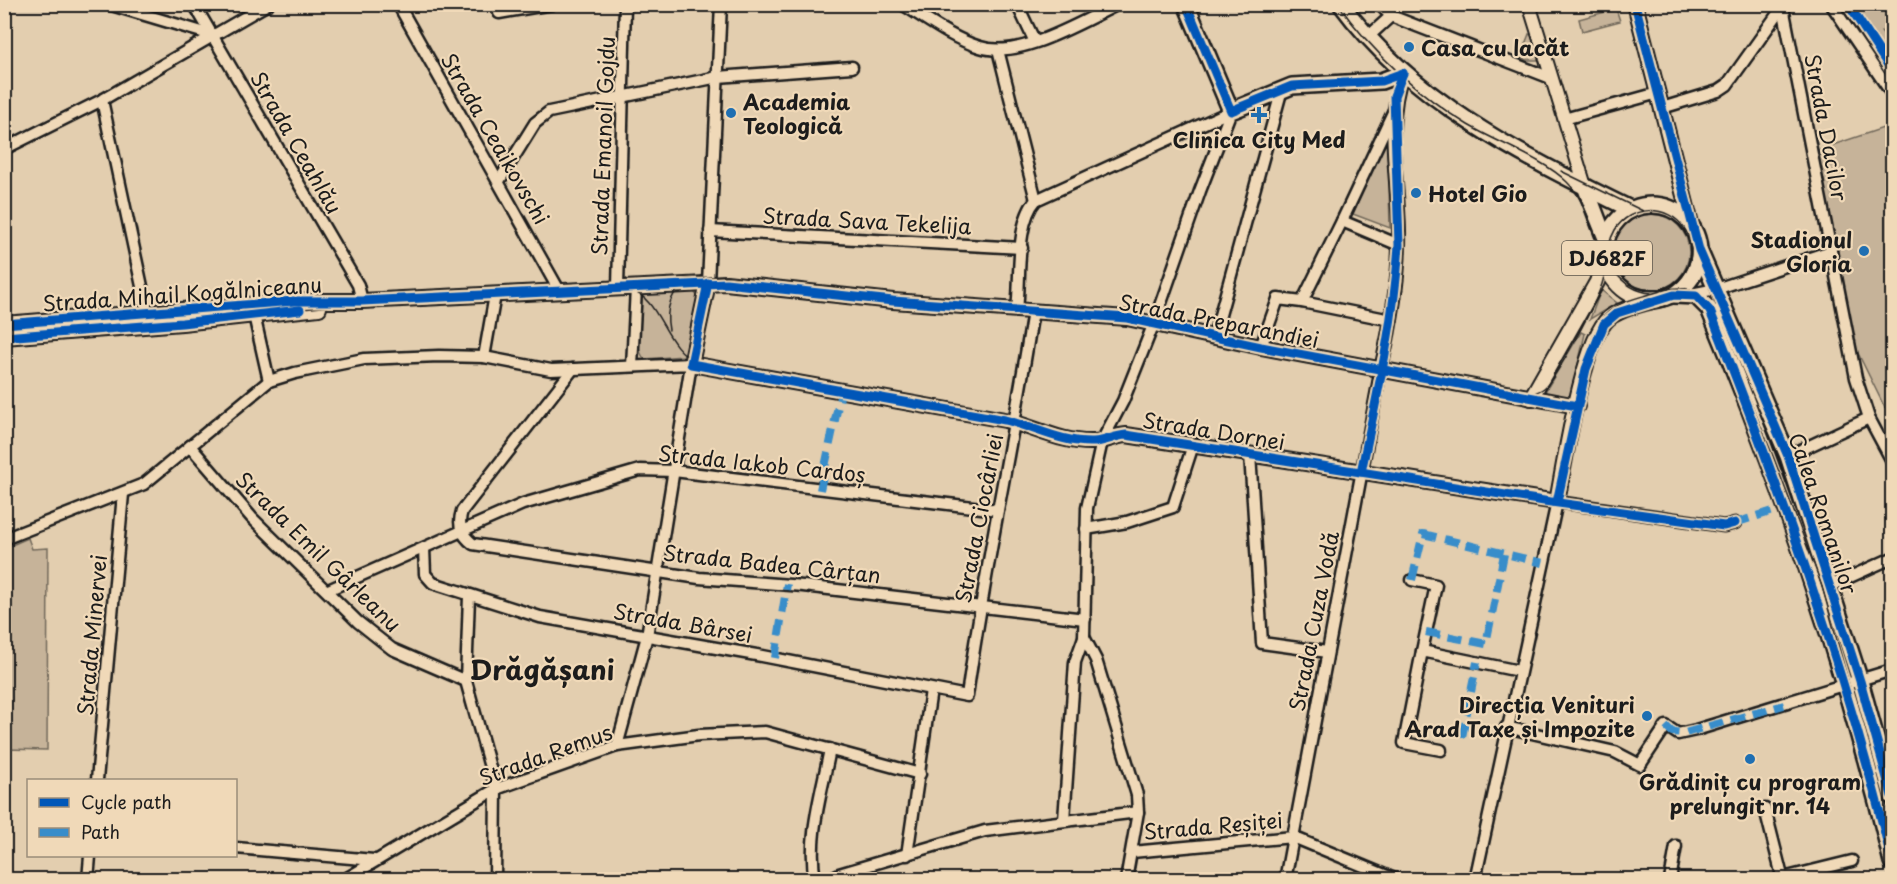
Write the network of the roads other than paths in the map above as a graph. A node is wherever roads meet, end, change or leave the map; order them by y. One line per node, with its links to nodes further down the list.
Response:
1 (108, 4): 20 (street)
2 (194, 4): 20 (street, Strada Ceahlău)
3 (268, 4): 20 (street)
4 (398, 4): 38 (street, Strada Ceaikovschi)
5 (552, 4): 18 (street)
6 (626, 4): 31 (street, Strada Emanoil Gojdu)
7 (721, 4): 26 (street)
8 (902, 4): 23 (street)
9 (1017, 4): 22 (street)
10 (1119, 4): 22 (street)
11 (1186, 4): 35 (main road)
12 (1341, 4): 21 (main road)
13 (1379, 4): 19 (street)
14 (1528, 4): 27 (street)
15 (1831, 4): 30 (street)
16 (1784, 6): 33 (street); 49 (street, Strada Dacilor)
17 (1637, 11): 29 (main road)
18 (499, 13)
19 (1391, 16): 21 (street); 27 (street)
20 (212, 35): 32 (street); 58 (street, Strada Ceahlău)
21 (1369, 36): 25 (main road)
22 (1035, 42): 23 (street)
23 (998, 50): 40 (street)
24 (852, 67): 26 (street)
25 (1402, 73): 28 (main road); 34 (street); 39 (main road)
26 (718, 77): 31 (street); 43 (street)
27 (1551, 78): 36 (street)
28 (1282, 89): 35 (main road); 68 (street)
29 (1658, 93): 33 (main road); 36 (street)
30 (1893, 94)
31 (622, 97): 38 (street); 51 (street, Strada Emanoil Gojdu)
32 (102, 100): 37 (street); 63 (street)
33 (1662, 108): 44 (main road)
34 (1394, 110): 42 (street); 45 (street)
35 (1231, 111): 40 (street); 65 (street)
36 (1564, 118): 39 (street)
37 (4, 149)
38 (499, 181): 54 (street, Strada Ceaikovschi)
39 (1585, 186): 41 (main road); 46 (main road)
40 (1036, 200): 47 (street)
41 (1630, 209): 44 (main road); 46 (main road, DJ682F)
42 (1342, 221): 45 (street); 59 (street)
43 (710, 231): 47 (street, Strada Sava Tekelija); 50 (street)
44 (1693, 231): 48 (main road)
45 (1400, 245): 64 (street)
46 (1606, 247): 57 (main road, DJ682F); 76 (main road, DJ682F)
47 (1022, 248): 60 (street)
48 (1699, 250): 53 (main road, Calea Romanilor); 57 (main road, DJ682F)
49 (1831, 251): 53 (street); 78 (street, Strada Dacilor)
50 (708, 283): 52 (main road, Strada Mihail Kogălniceanu); 60 (main road, Strada Preparandiei); 71 (main road)
51 (618, 288): 52 (main road, Strada Mihail Kogălniceanu); 54 (main road, Strada Mihail Kogălniceanu)
52 (636, 288): 72 (street)
53 (1716, 289): 55 (street); 84 (main road, Calea Romanilor)
54 (560, 292): 56 (main road, Strada Mihail Kogălniceanu)
55 (1691, 294): 57 (main road); 114 (main road, Calea Romanilor)
56 (495, 295): 58 (main road, Strada Mihail Kogălniceanu); 70 (street)
57 (1669, 296): 77 (main road, DJ682F)
58 (362, 301): 62 (main road, Strada Mihail Kogălniceanu); 63 (main road, Strada Mihail Kogălniceanu)
59 (1302, 302): 64 (street); 69 (street)
60 (1017, 310): 61 (main road, Strada Preparandiei)
61 (1033, 312): 65 (main road, Strada Preparandiei); 79 (street, Strada Ciocârliei)
62 (254, 315): 63 (main road, Strada Mihail Kogălniceanu); 75 (street)
63 (149, 319): 66 (main road, Strada Mihail Kogălniceanu); 67 (main road, Strada Mihail Kogălniceanu)
64 (1391, 320): 74 (street)
65 (1154, 323): 68 (main road, Strada Preparandiei); 80 (street)
66 (4, 324)
67 (4, 337)
68 (1214, 337): 69 (main road, Strada Preparandiei)
69 (1261, 347): 74 (main road, Strada Preparandiei)
70 (484, 357): 73 (street); 75 (street)
71 (691, 364): 72 (street); 79 (main road, Strada Dornei); 86 (street)
72 (632, 366): 73 (street)
73 (573, 369): 93 (street)
74 (1381, 369): 76 (main road, Strada Preparandiei); 87 (street, Strada Cuza Vodă)
75 (269, 381): 82 (street)
76 (1531, 398): 77 (main road, Strada Preparandiei)
77 (1577, 406): 89 (main road, DJ682F)
78 (1869, 418): 84 (street); 85 (street, Strada Dacilor)
79 (1016, 423): 80 (main road, Strada Dornei); 90 (street, Strada Ciocârliei)
80 (1102, 441): 81 (main road, Strada Dornei); 92 (street)
81 (1193, 445): 83 (main road, Strada Dornei); 92 (street)
82 (190, 446): 88 (street); 100 (street, Strada Emil Gârleanu)
83 (1250, 454): 87 (main road, Strada Dornei); 107 (street)
84 (1788, 456): 99 (main road, Calea Romanilor)
85 (1893, 461)
86 (674, 471): 90 (street, Strada Iakob Cardoș); 93 (street, Strada Iakob Cardoș); 97 (street)
87 (1361, 472): 89 (main road, Strada Dornei); 107 (street, Strada Cuza Vodă)
88 (123, 494): 94 (street); 122 (street, Strada Minervei)
89 (1557, 502): 91 (street); 111 (street)
90 (998, 510): 102 (street, Strada Ciocârliei)
91 (1735, 523)
92 (1086, 529): 103 (street)
93 (461, 531): 95 (street, Strada Iakob Cardoș); 97 (street, Strada Badea Cârțan)
94 (4, 539)
95 (424, 549): 100 (street, Strada Iakob Cardoș); 101 (street, Strada Bârsei)
96 (1893, 558): 99 (street)
97 (659, 571): 102 (street, Strada Badea Cârțan); 104 (street)
98 (1412, 580): 106 (street)
99 (1830, 586): 113 (main road, Calea Romanilor)
100 (328, 590): 112 (street, Strada Emil Gârleanu)
101 (469, 596): 104 (street, Strada Bârsei); 112 (street)
102 (980, 606): 103 (street, Strada Badea Cârțan); 116 (street, Strada Ciocârliei)
103 (1085, 619): 105 (street)
104 (647, 636): 115 (street, Strada Bârsei); 118 (street)
105 (1084, 637): 108 (street); 109 (street)
106 (1422, 651): 111 (street); 120 (street)
107 (1327, 652): 128 (street, Strada Cuza Vodă)
108 (1096, 660): 109 (street); 126 (street)
109 (1075, 662): 127 (street)
110 (1893, 670): 113 (street)
111 (1519, 671): 117 (street)
112 (466, 681): 123 (street)
113 (1860, 681): 114 (street); 124 (main road, Calea Romanilor)
114 (1844, 686): 117 (street); 136 (main road, Calea Romanilor)
115 (931, 690): 116 (street, Strada Bârsei); 121 (street)
116 (968, 696)
117 (1506, 727): 145 (street)
118 (617, 746): 119 (street, Strada Remus); 123 (street, Strada Remus)
119 (830, 749): 121 (street, Strada Remus); 140 (street)
120 (1441, 750)
121 (920, 774): 132 (street)
122 (97, 779)
123 (496, 789): 134 (street, Strada Remus); 139 (street)
124 (1892, 790)
125 (1765, 809): 147 (street)
126 (1138, 812): 127 (street); 131 (street)
127 (1064, 820): 132 (street)
128 (1293, 837): 131 (street, Strada Reșiței); 143 (street, Strada Cuza Vodă); 144 (street, Strada Reșiței)
129 (1676, 846): 146 (street)
130 (237, 848): 134 (street)
131 (1132, 852): 142 (street)
132 (907, 855): 141 (street)
133 (90, 857): 137 (street)
134 (374, 860): 138 (street, Strada Remus)
135 (1852, 861): 147 (street)
136 (1893, 862)
137 (88, 879)
138 (344, 879)
139 (495, 879)
140 (816, 879)
141 (828, 879)
142 (1126, 879)
143 (1285, 879)
144 (1397, 879)
145 (1475, 879)
146 (1670, 879)
147 (1783, 879)

